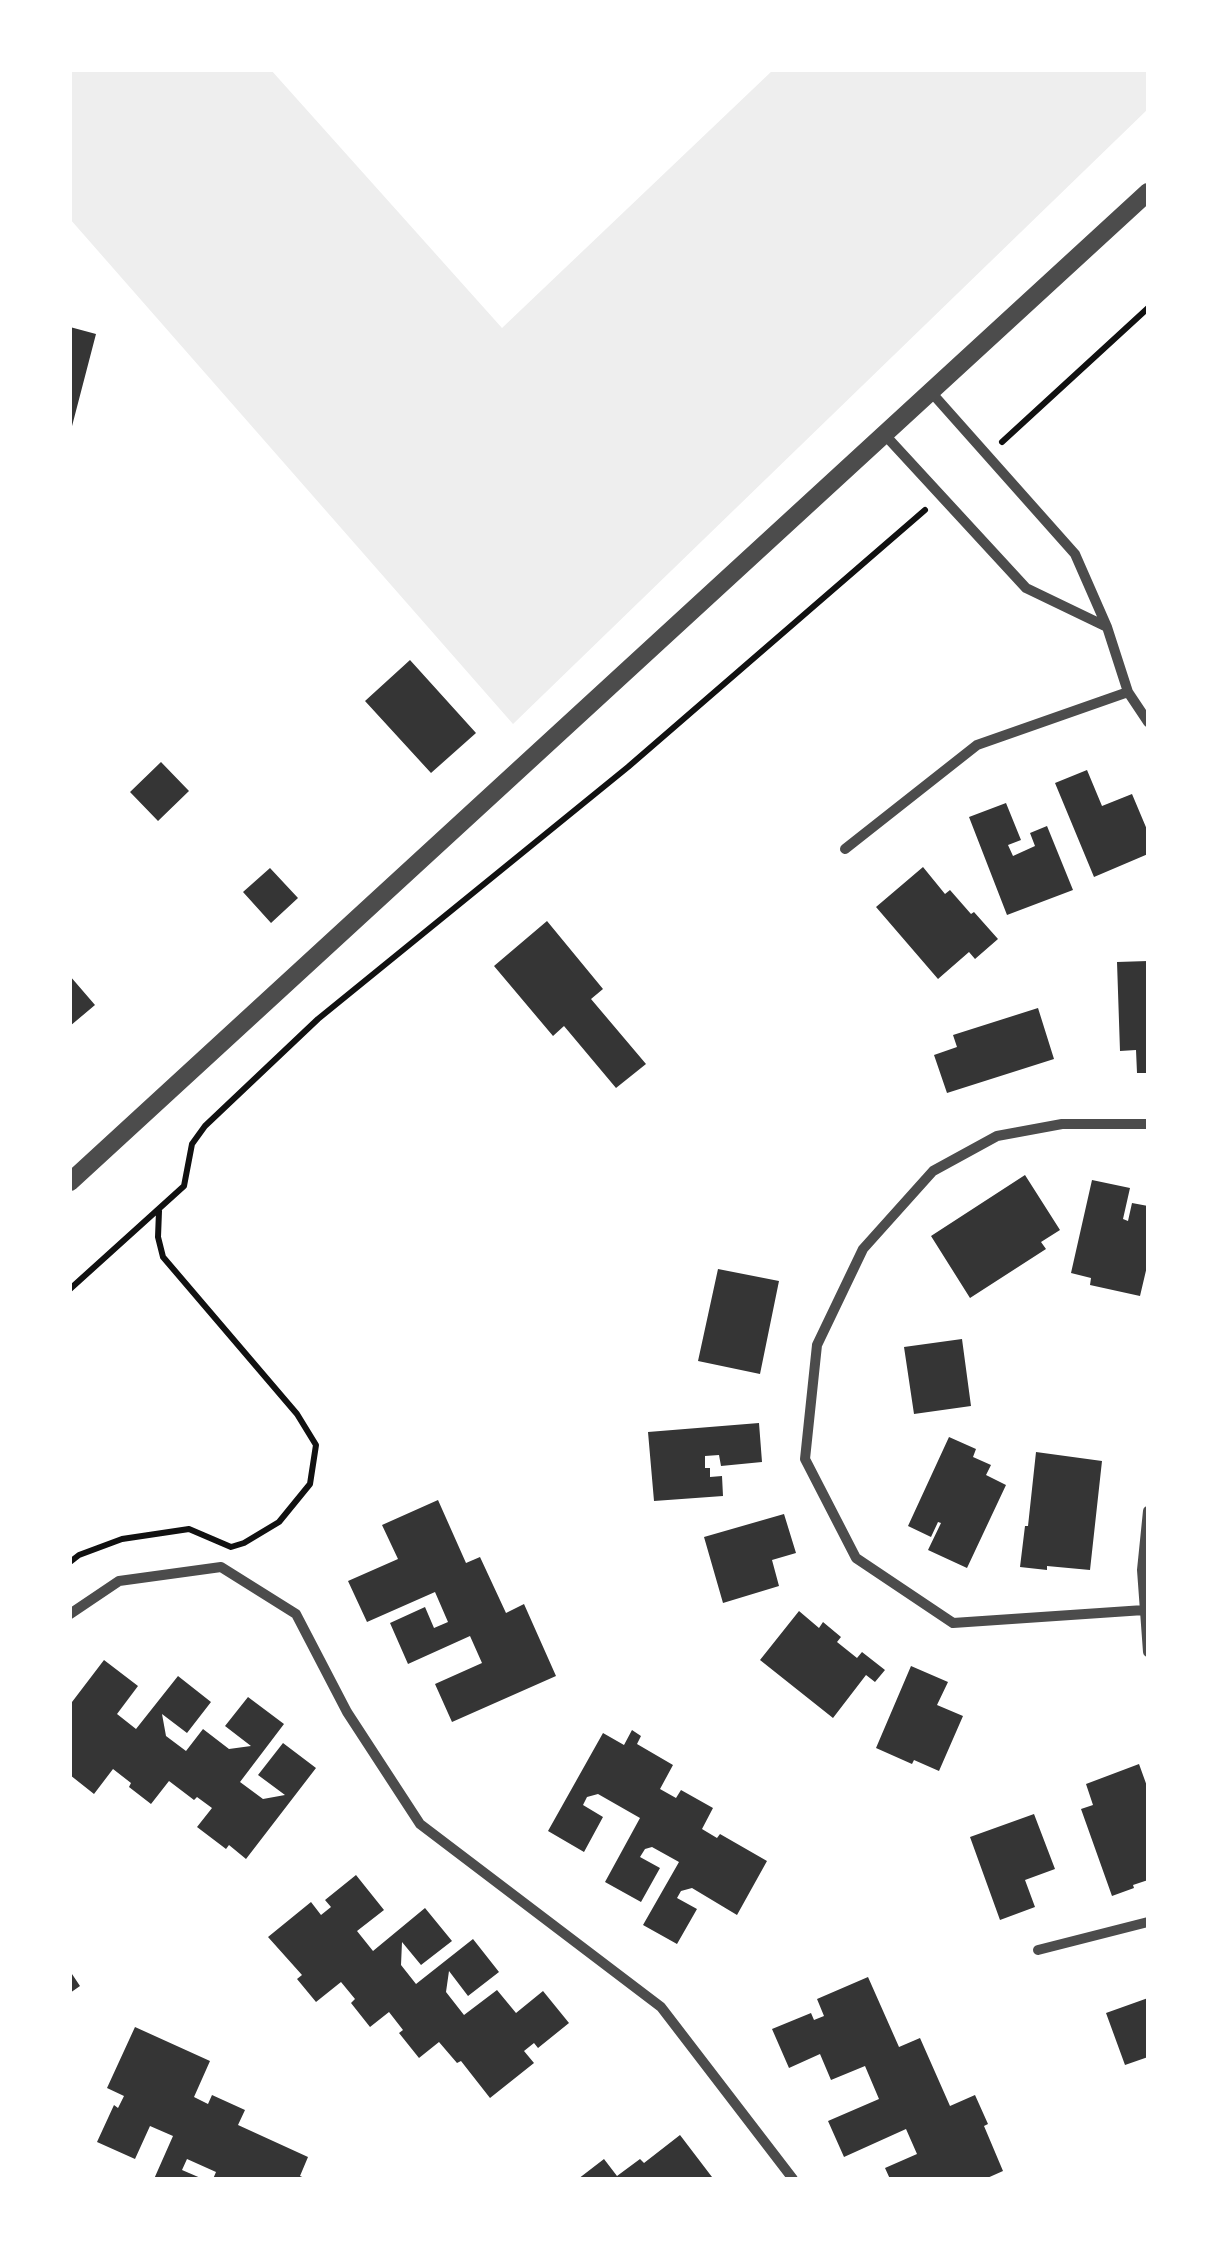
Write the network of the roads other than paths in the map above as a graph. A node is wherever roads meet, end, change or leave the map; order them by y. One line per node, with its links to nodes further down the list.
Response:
1 (1148, 192): 2 (street)
2 (932, 392): 3 (street); 4 (street)
3 (885, 434): 4 (street); 9 (street)
4 (1106, 626): 5 (street)
5 (1128, 692): 6 (street); 7 (street)
6 (1148, 722)
7 (846, 849)
8 (1148, 1124): 11 (street)
9 (70, 1182)
10 (1148, 1510): 11 (street)
11 (1144, 1610): 13 (street)
12 (70, 1614): 16 (street)
13 (1148, 1652)
14 (1148, 1922): 15 (street)
15 (1038, 1950)
16 (793, 2179)

